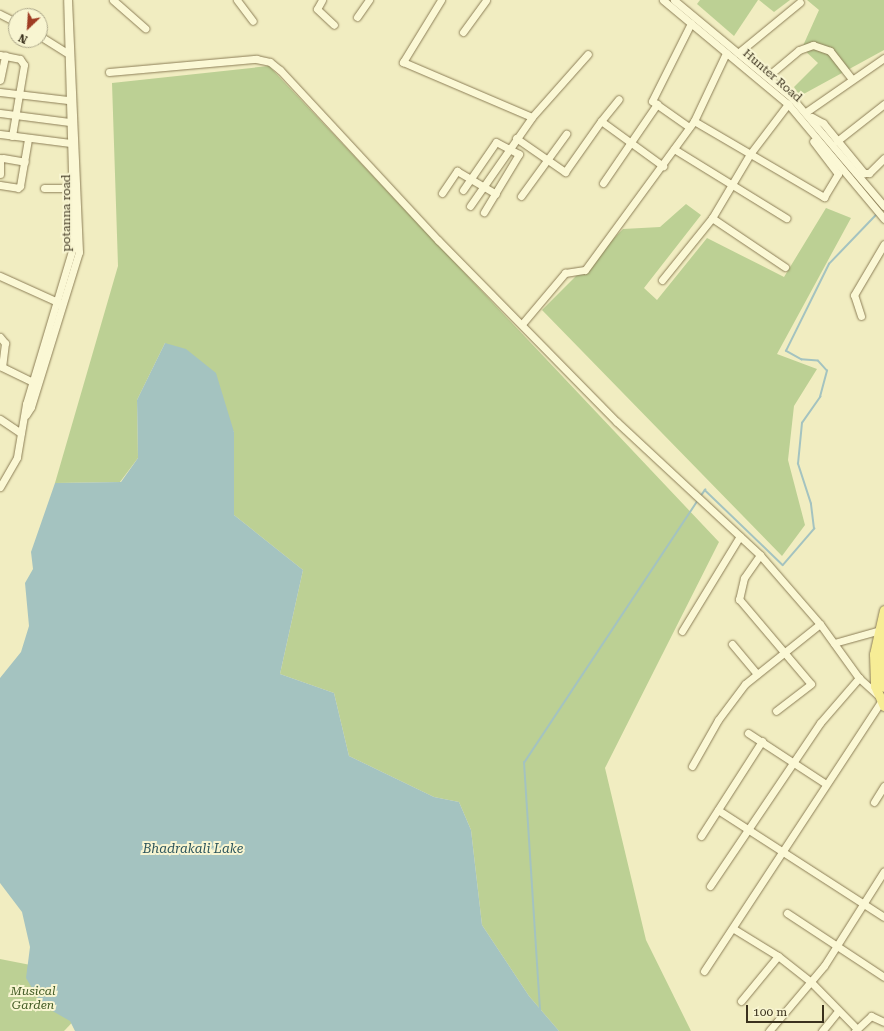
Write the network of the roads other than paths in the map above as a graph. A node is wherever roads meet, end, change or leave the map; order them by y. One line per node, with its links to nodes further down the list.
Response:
1 (68, 0): 18 (street, potanna road); 82 (street, potanna road)
2 (113, 0): 15 (street)
3 (237, 0): 12 (street)
4 (322, 0): 14 (street)
5 (370, 0): 11 (street)
6 (441, 0): 38 (street)
7 (486, 0): 16 (street)
8 (663, 0): 13 (street, Hunter Road)
9 (674, 0): 20 (street, Hunter Road)
10 (800, 2): 20 (street)
11 (357, 17)
12 (253, 20)
13 (691, 23): 19 (street, Hunter Road); 32 (street)
14 (334, 25)
15 (145, 28)
16 (463, 32)
17 (48, 41): 18 (street)
18 (66, 52): 31 (street, potanna road)
19 (726, 53): 33 (street, Hunter Road); 40 (street)
20 (738, 53): 25 (street, Hunter Road)
21 (588, 54): 38 (street)
22 (3, 55): 27 (street); 29 (street)
23 (884, 58): 26 (street)
24 (109, 72): 84 (street)
25 (768, 76): 26 (street); 36 (street, Hunter Road)
26 (852, 79): 36 (street)
27 (0, 80)
28 (0, 92): 29 (street)
29 (19, 95): 31 (street); 37 (street)
30 (619, 98): 39 (street)
31 (68, 100): 41 (street, potanna road)
32 (657, 104): 43 (street); 51 (street)
33 (788, 104): 42 (street, Hunter Road); 54 (street)
34 (884, 104): 49 (street)
35 (0, 113): 37 (street)
36 (808, 114): 49 (street); 73 (street, Hunter Road)
37 (16, 116): 41 (street); 46 (street)
38 (532, 117): 47 (street)
39 (602, 121): 51 (street); 57 (street)
40 (694, 121): 43 (street); 54 (street)
41 (69, 122): 50 (street, potanna road)
42 (804, 123): 54 (street); 77 (street, Hunter Road)
43 (689, 128): 53 (street)
44 (0, 134): 46 (street)
45 (566, 134): 57 (street)
46 (12, 136): 48 (street)
47 (516, 138): 52 (street); 57 (street)
48 (28, 139): 50 (street); 58 (street)
49 (837, 141): 56 (street)
50 (70, 142): 67 (street, potanna road)
51 (631, 142): 59 (street); 62 (street)
52 (510, 147): 61 (street); 65 (street); 70 (street)
53 (674, 149): 59 (street); 64 (street)
54 (750, 154): 64 (street)
55 (1, 158): 58 (street); 60 (street)
56 (884, 158)
57 (546, 160): 71 (street)
58 (25, 162): 63 (street)
59 (663, 166): 84 (street)
60 (0, 174)
61 (471, 178): 65 (street); 68 (street); 69 (street)
62 (603, 183)
63 (0, 185)
64 (733, 185): 75 (street); 76 (street)
65 (483, 186): 70 (street); 72 (street)
66 (44, 188): 67 (street)
67 (73, 188): 82 (street, potanna road)
68 (463, 190)
69 (442, 193)
70 (496, 194): 74 (street)
71 (521, 196)
72 (470, 206)
73 (884, 206)
74 (484, 212)
75 (712, 218): 79 (street); 81 (street)
76 (786, 218)
77 (884, 219)
78 (884, 244): 83 (street)
79 (785, 267)
80 (0, 276): 82 (street)
81 (662, 280)
82 (61, 304): 86 (street, potanna road); 87 (street, potanna road)
83 (861, 316)
84 (522, 324): 91 (street)
85 (0, 337): 86 (street)
86 (33, 382): 87 (street, potanna road)
87 (24, 417): 89 (street, potanna road)
88 (0, 419): 89 (street)
89 (21, 433): 90 (street, potanna road)
90 (0, 487)
91 (740, 536): 92 (street); 95 (street)
92 (760, 555): 94 (street); 99 (street)
93 (884, 610): 96 (main road)
94 (820, 624): 97 (street); 99 (street)
95 (682, 631)
96 (880, 633): 97 (street); 102 (main road)
97 (834, 643): 101 (street)
98 (732, 644): 100 (street)
99 (784, 652): 100 (street); 103 (street)
100 (757, 674): 107 (street)
101 (859, 678): 102 (street); 106 (street)
102 (882, 697): 108 (street)
103 (776, 711)
104 (748, 732): 105 (street)
105 (762, 741): 106 (street); 111 (street)
106 (792, 762): 108 (street); 112 (street)
107 (692, 766)
108 (826, 784): 114 (street)
109 (884, 786): 110 (street)
110 (874, 802)
111 (718, 810): 112 (street); 113 (street)
112 (748, 830): 114 (street); 116 (street)
113 (701, 836)
114 (782, 852): 117 (street); 120 (street)
115 (884, 871): 117 (street)
116 (710, 886)
117 (863, 903): 119 (street); 121 (street)
118 (787, 913): 121 (street)
119 (884, 917)
120 (734, 929): 122 (street); 123 (street)
121 (837, 947): 124 (street); 125 (street)
122 (778, 956): 125 (street); 126 (street)
123 (704, 971)
124 (884, 977)
125 (811, 982): 127 (street); 130 (street)
126 (742, 1001)
127 (838, 1011): 129 (street); 131 (street)
128 (884, 1022): 129 (street)
129 (856, 1030)
130 (769, 1031)
131 (822, 1031)

